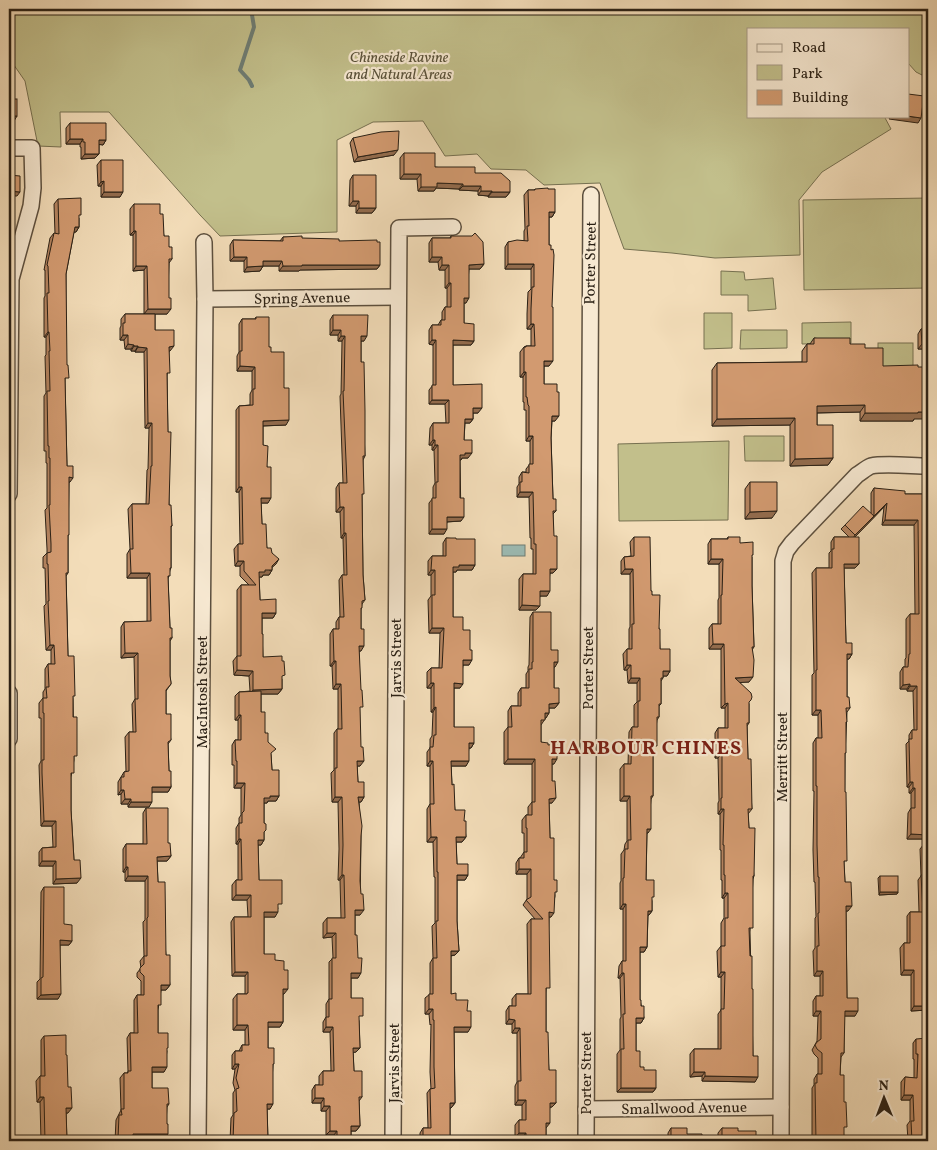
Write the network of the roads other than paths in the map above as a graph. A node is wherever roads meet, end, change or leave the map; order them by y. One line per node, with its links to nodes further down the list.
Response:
1 (9, 148): 5 (street)
2 (591, 195): 13 (street, Porter Street)
3 (453, 227): 6 (street, Jarvis Street)
4 (204, 242): 7 (street, MacIntosh Street)
5 (11, 269): 9 (street)
6 (398, 297): 7 (street, Spring Avenue); 15 (street, Jarvis Street)
7 (205, 299): 14 (street, MacIntosh Street)
8 (928, 466): 12 (street, Merritt Street)
9 (9, 494)
10 (9, 693): 11 (street)
11 (9, 739)
12 (781, 1107): 13 (street, Smallwood Avenue); 17 (street, Merritt Street)
13 (586, 1109): 16 (street, Porter Street)
14 (198, 1141)
15 (393, 1141)
16 (586, 1141)
17 (781, 1141)

